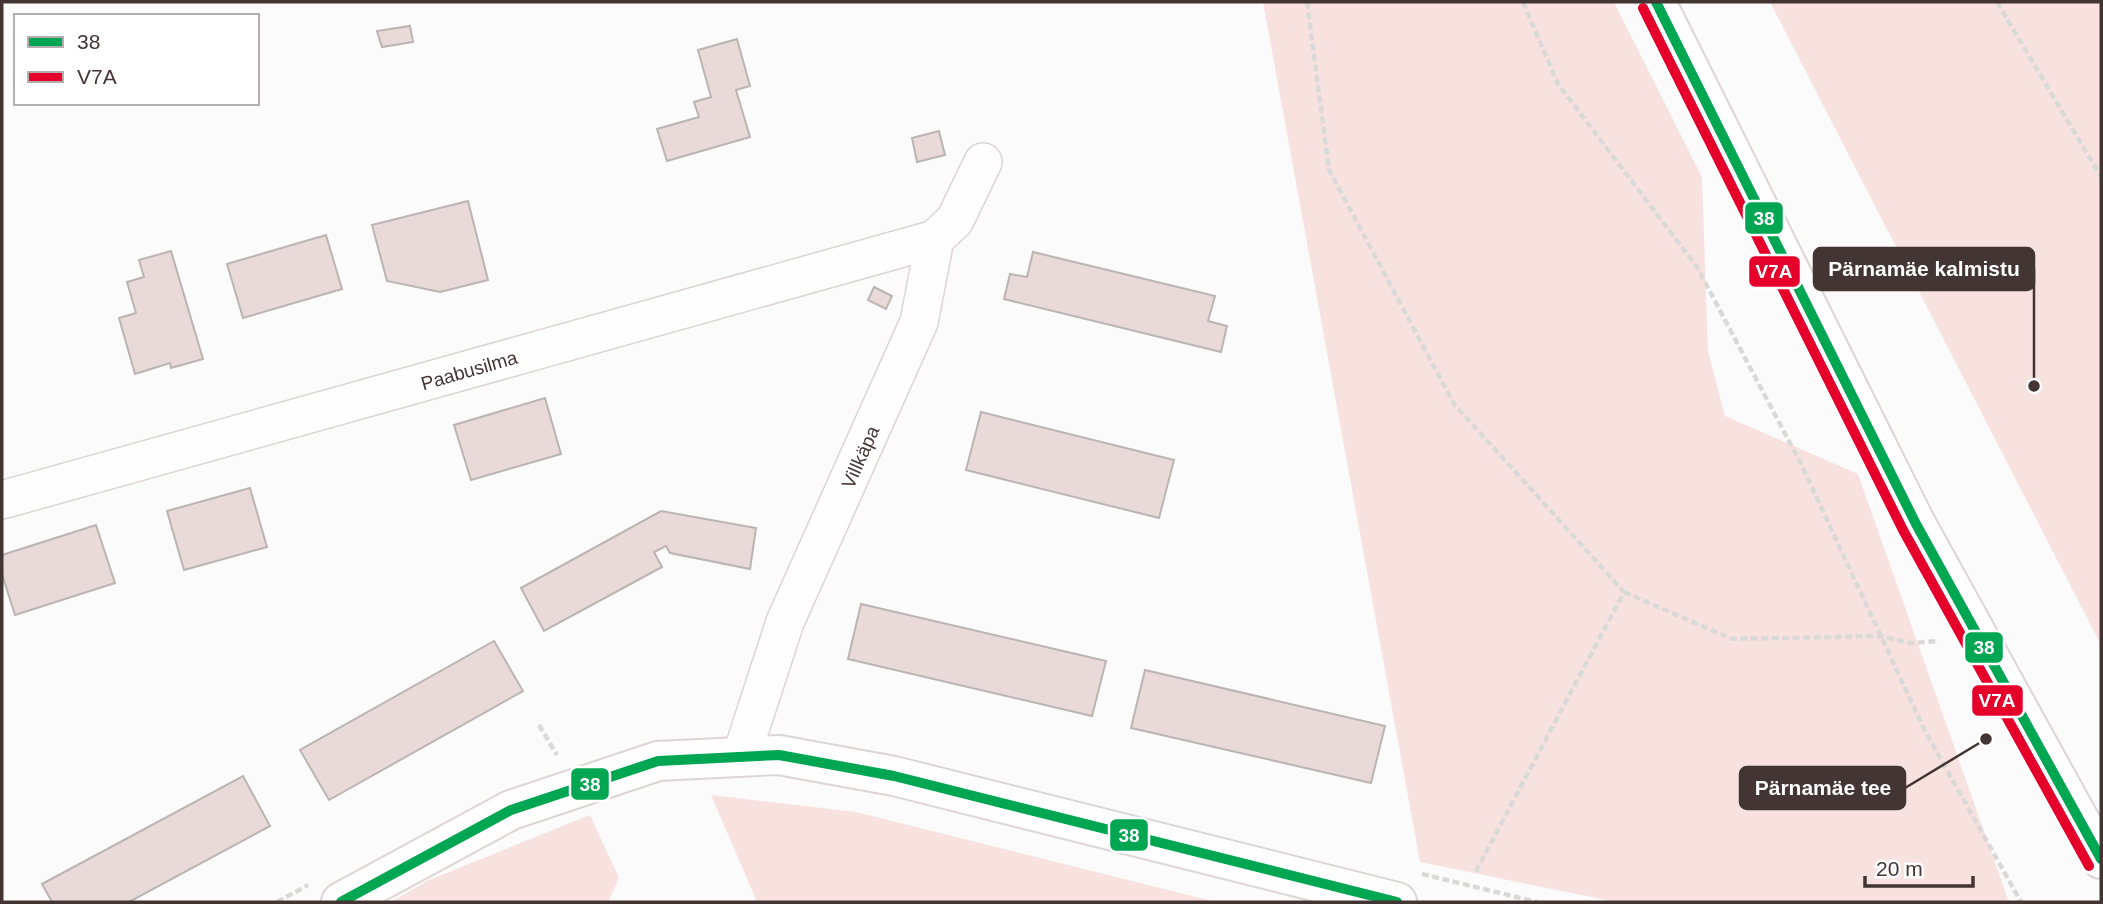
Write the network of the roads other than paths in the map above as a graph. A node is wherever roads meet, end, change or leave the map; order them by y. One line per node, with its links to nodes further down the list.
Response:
1 (1656, 2): 6 (main road)
2 (983, 162): 3 (street, Villkäpa)
3 (936, 239): 4 (street, Paabusilma); 5 (street, Villkäpa)
4 (2, 500)
5 (741, 757): 7 (main road); 8 (main road)
6 (2101, 859)
7 (341, 902)
8 (1397, 902)

